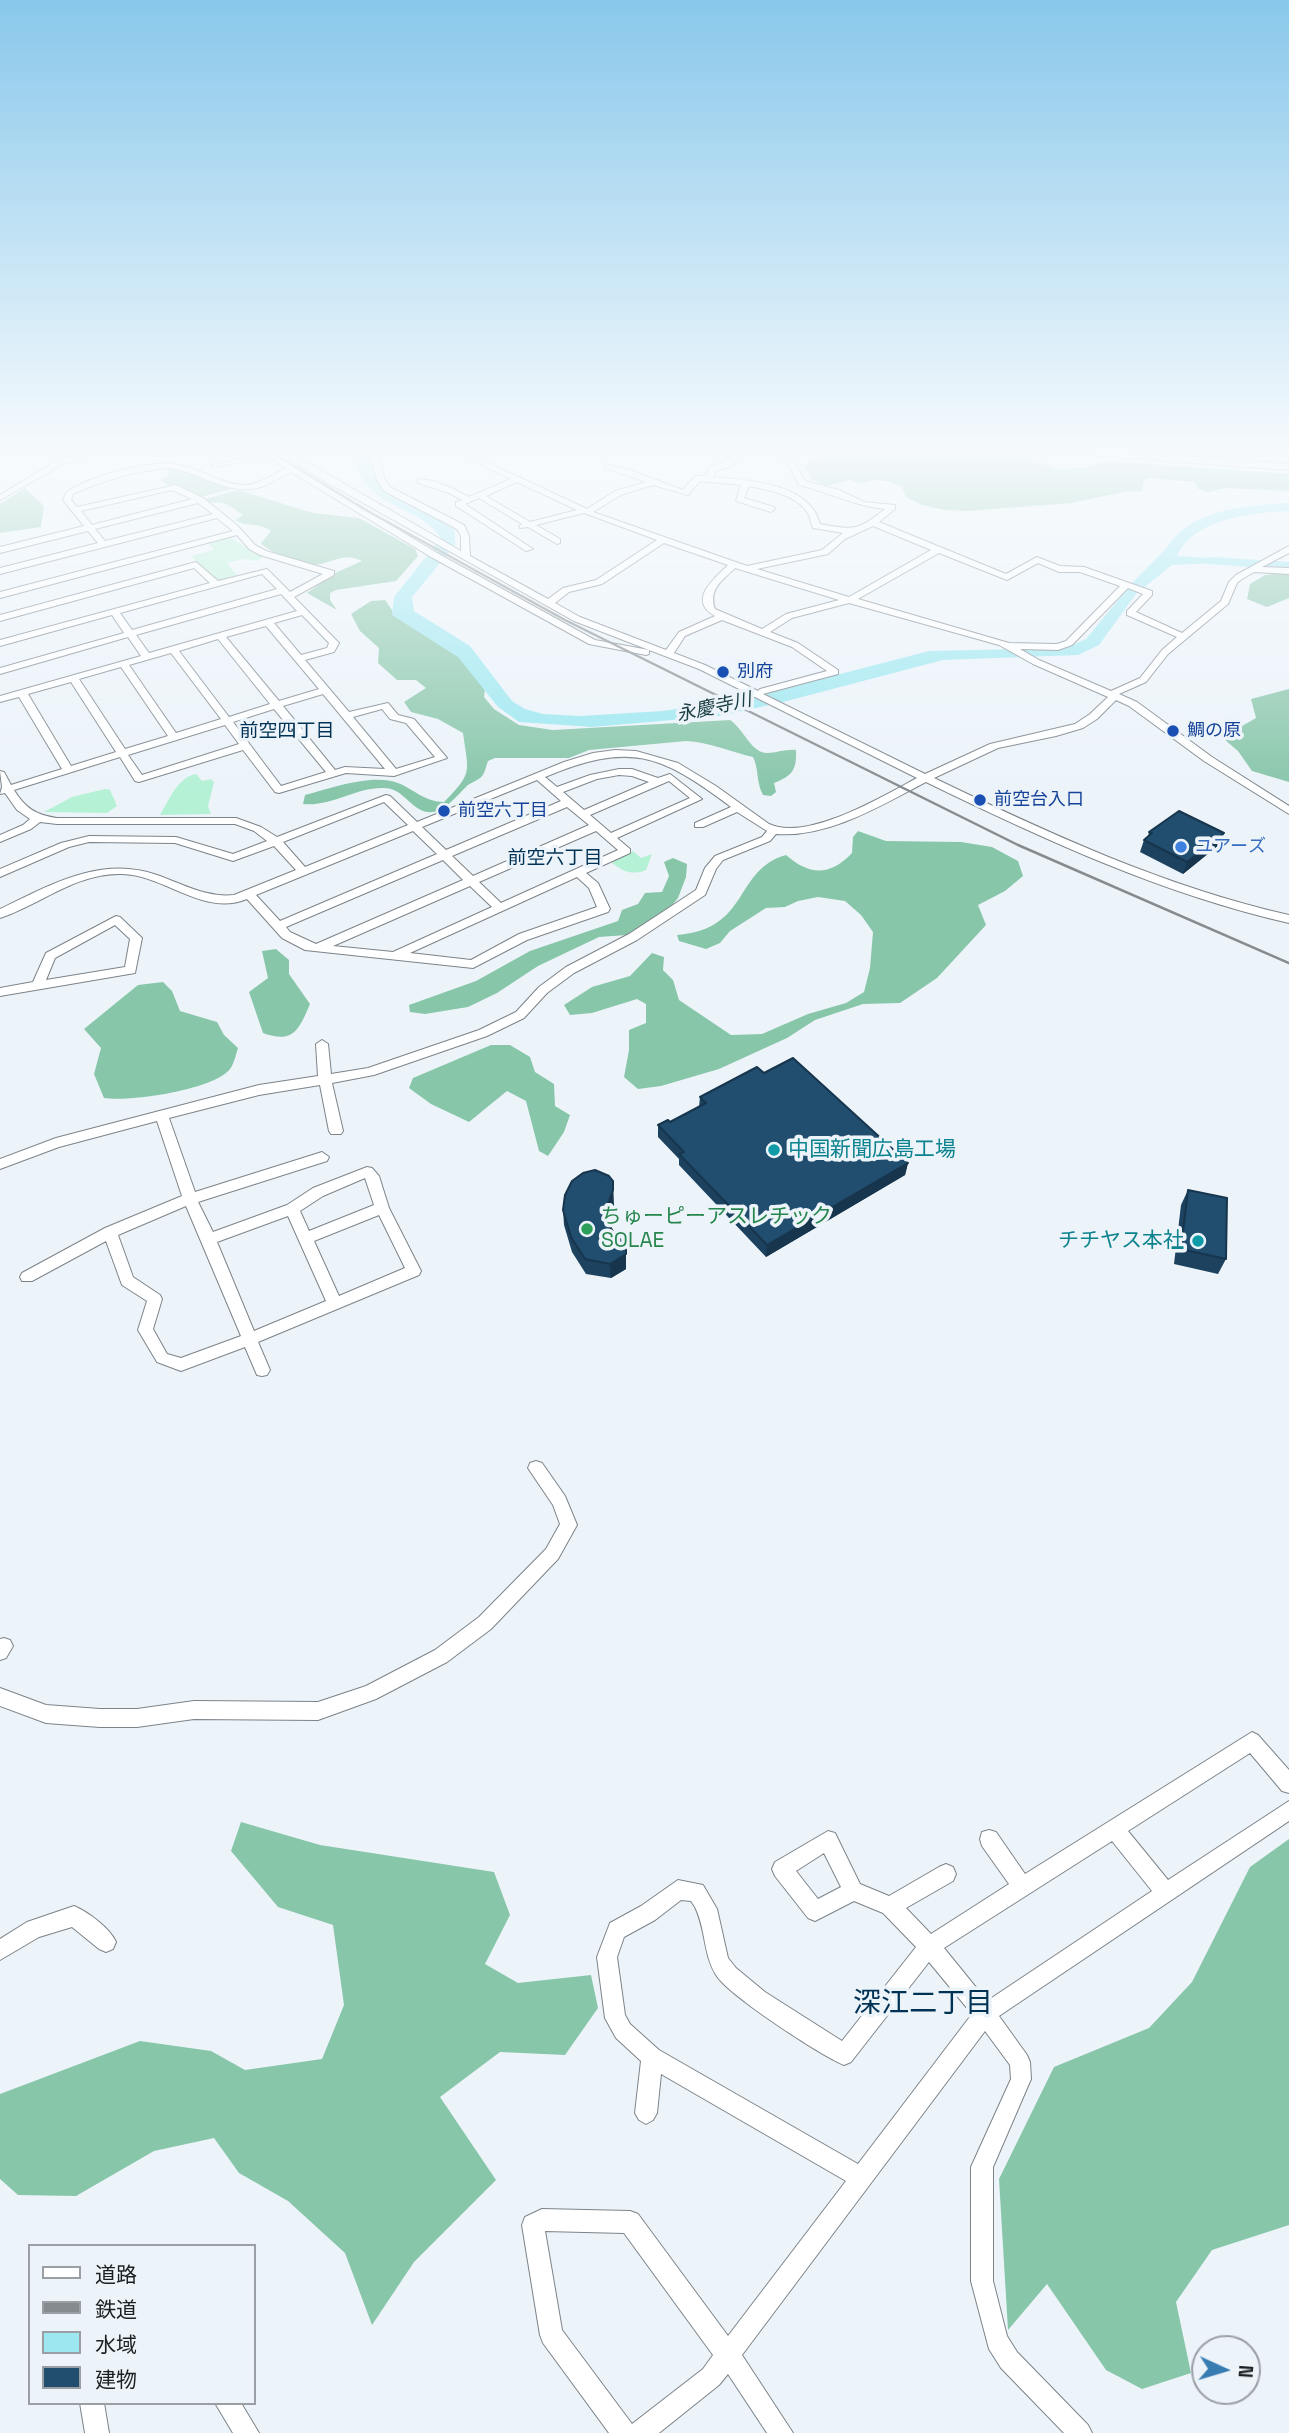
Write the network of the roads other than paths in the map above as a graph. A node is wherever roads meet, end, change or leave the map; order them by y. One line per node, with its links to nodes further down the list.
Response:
1 (28, 564): 16 (street)
2 (119, 564): 22 (street)
3 (300, 564): 21 (street)
4 (450, 564): 36 (street)
5 (478, 564): 25 (street)
6 (627, 564): 25 (street)
7 (734, 564): 14 (street); 28 (street)
8 (767, 564): 14 (street)
9 (915, 564): 23 (street)
10 (971, 564): 11 (street)
11 (1031, 564)
12 (1046, 564): 20 (street)
13 (1260, 564): 15 (street)
14 (745, 568): 23 (street)
15 (1252, 569): 17 (street); 35 (street)
16 (0, 571)
17 (1289, 571)
18 (131, 583): 19 (street); 24 (street); 29 (street)
19 (216, 584): 21 (street); 24 (street)
20 (1126, 585): 35 (street); 38 (street)
21 (286, 593): 27 (street); 33 (street)
22 (0, 595)
23 (852, 600): 32 (street); 38 (street)
24 (147, 603): 26 (street)
25 (549, 603): 31 (street)
26 (114, 612): 33 (street); 37 (street)
27 (303, 612): 30 (street); 42 (street)
28 (722, 617): 32 (street); 40 (street)
29 (0, 618)
30 (268, 622): 34 (street); 42 (street)
31 (611, 633): 36 (street); 40 (street)
32 (763, 633): 48 (street)
33 (130, 634): 41 (street); 44 (street)
34 (220, 636): 39 (street); 51 (street)
35 (1184, 637): 49 (street)
36 (592, 642): 40 (street)
37 (0, 643)
38 (1009, 646): 49 (street)
39 (173, 649): 41 (street); 53 (street)
40 (668, 654): 48 (street)
41 (147, 657): 43 (street)
42 (299, 659): 46 (street)
43 (123, 664): 45 (street); 54 (street)
44 (0, 671)
45 (73, 678): 47 (street); 56 (street)
46 (325, 690): 51 (street); 52 (street)
47 (22, 692): 50 (street); 57 (street)
48 (758, 692): 62 (street)
49 (1114, 695): 62 (street); 68 (street)
50 (0, 699)
51 (276, 705): 53 (street); 58 (street)
52 (347, 716): 59 (street); 59 (street)
53 (227, 720): 54 (street); 55 (street)
54 (174, 737): 56 (street)
55 (245, 746): 56 (street); 58 (street)
56 (122, 753): 57 (street)
57 (68, 770): 64 (street)
58 (331, 773): 59 (street)
59 (394, 773)
60 (0, 774): 64 (street)
61 (538, 776): 65 (street); 67 (street); 74 (street)
62 (924, 778): 75 (street); 88 (street)
63 (657, 782): 65 (street); 69 (street); 76 (street)
64 (4, 790): 70 (street)
65 (556, 792): 66 (street)
66 (569, 802): 69 (street); 80 (street)
67 (738, 808): 72 (street); 75 (street)
68 (1289, 811)
69 (583, 814): 73 (street)
70 (36, 818): 71 (street); 77 (street)
71 (133, 820): 78 (street); 79 (street)
72 (699, 825)
73 (597, 826): 76 (street); 84 (street)
74 (414, 827): 79 (street); 80 (street); 81 (street)
75 (773, 830): 95 (street)
76 (610, 837): 83 (street)
77 (0, 839)
78 (126, 839): 79 (street); 82 (street)
79 (276, 842): 81 (street)
80 (444, 855): 84 (street); 89 (street)
81 (304, 872): 85 (street)
82 (0, 873)
83 (579, 873): 86 (street); 91 (street)
84 (471, 881): 86 (street); 90 (street)
85 (249, 894): 87 (street); 89 (street)
86 (499, 908): 91 (street)
87 (0, 914)
88 (1289, 919)
89 (278, 926): 90 (street)
90 (318, 947): 91 (street)
91 (394, 956)
92 (38, 984): 92 (street); 93 (street)
93 (0, 992)
94 (322, 1044): 95 (street)
95 (325, 1080): 96 (street); 97 (street)
96 (162, 1116): 99 (street); 100 (street)
97 (336, 1131)
98 (322, 1157): 100 (street)
99 (0, 1164)
100 (190, 1199): 103 (street); 104 (street)
101 (382, 1208): 102 (street); 105 (street); 107 (street)
102 (292, 1209): 104 (street); 105 (street)
103 (110, 1231): 106 (street); 108 (street)
104 (209, 1239): 108 (street)
105 (305, 1239): 107 (street)
106 (27, 1277)
107 (335, 1304): 108 (street)
108 (250, 1339): 109 (street)
109 (262, 1370)
110 (536, 1468): 113 (street)
111 (0, 1647): 112 (street)
112 (0, 1652)
113 (0, 1698)
114 (1289, 1784): 116 (street)
115 (1289, 1810): 121 (street)
116 (1114, 1828): 119 (street); 121 (street)
117 (989, 1839): 119 (street)
118 (946, 1874): 122 (street)
119 (1022, 1887): 124 (street)
120 (853, 1891): 122 (street)
121 (1165, 1892): 126 (street)
122 (890, 1906): 124 (street)
123 (106, 1942): 125 (street)
124 (929, 1946): 126 (street); 127 (street)
125 (0, 1950)
126 (985, 2014): 129 (street); 138 (street)
127 (652, 2057): 128 (street); 129 (street)
128 (646, 2113)
129 (862, 2178): 130 (street)
130 (728, 2355): 135 (street); 136 (street); 137 (street)
131 (92, 2405): 133 (street)
132 (228, 2405): 134 (street)
133 (97, 2433)
134 (247, 2433)
135 (624, 2433)
136 (640, 2433)
137 (781, 2433)
138 (1080, 2433)

